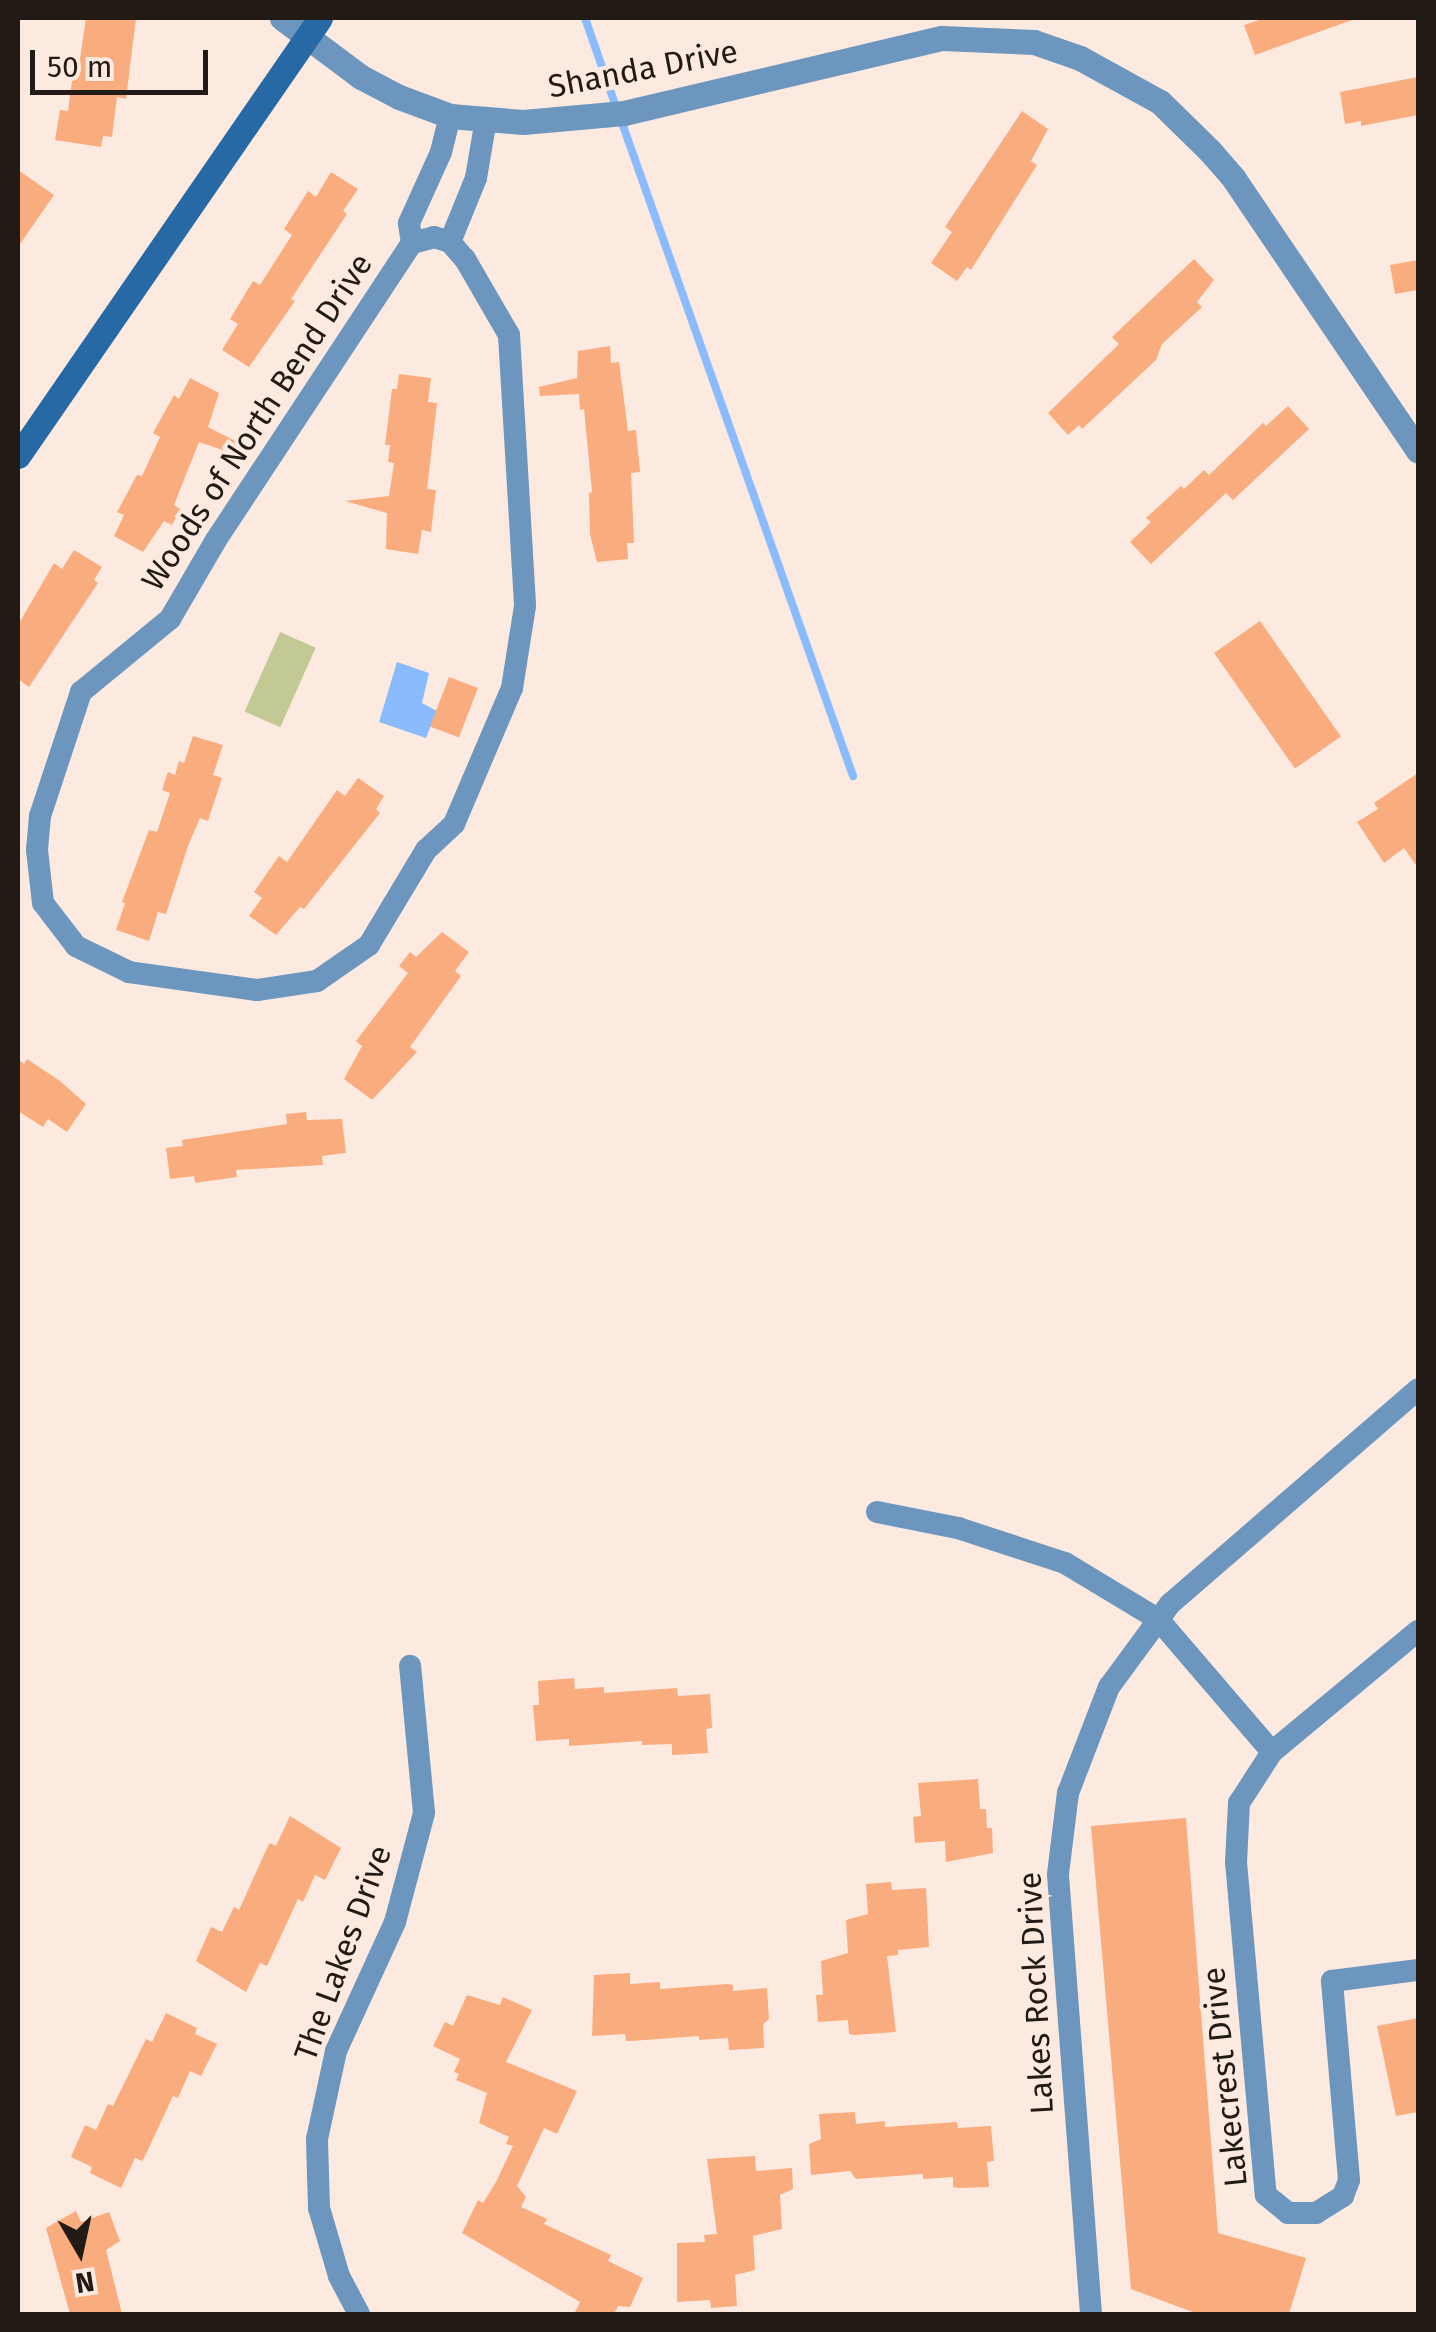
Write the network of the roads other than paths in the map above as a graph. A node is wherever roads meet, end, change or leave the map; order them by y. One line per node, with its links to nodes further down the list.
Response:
1 (282, 18): 2 (street, Shanda Drive)
2 (313, 27): 3 (street, Shanda Drive); 8 (main road)
3 (450, 116): 4 (street, Shanda Drive); 6 (street, Woods of North Bend Drive)
4 (486, 119): 5 (street); 7 (street, Shanda Drive)
5 (450, 242): 6 (street, Woods of North Bend Drive); 6 (street, Woods of North Bend Drive)
6 (412, 243)
7 (1418, 451)
8 (18, 456)
9 (1418, 1389): 11 (street, Lakes Rock Drive)
10 (877, 1512): 11 (street)
11 (1158, 1619): 14 (street); 17 (street, Lakes Rock Drive)
12 (1418, 1632): 14 (street, Lakecrest Drive)
13 (410, 1666): 16 (street, The Lakes Drive)
14 (1272, 1752): 15 (street, Lakecrest Drive)
15 (1418, 1970)
16 (360, 2314)
17 (1090, 2314)

